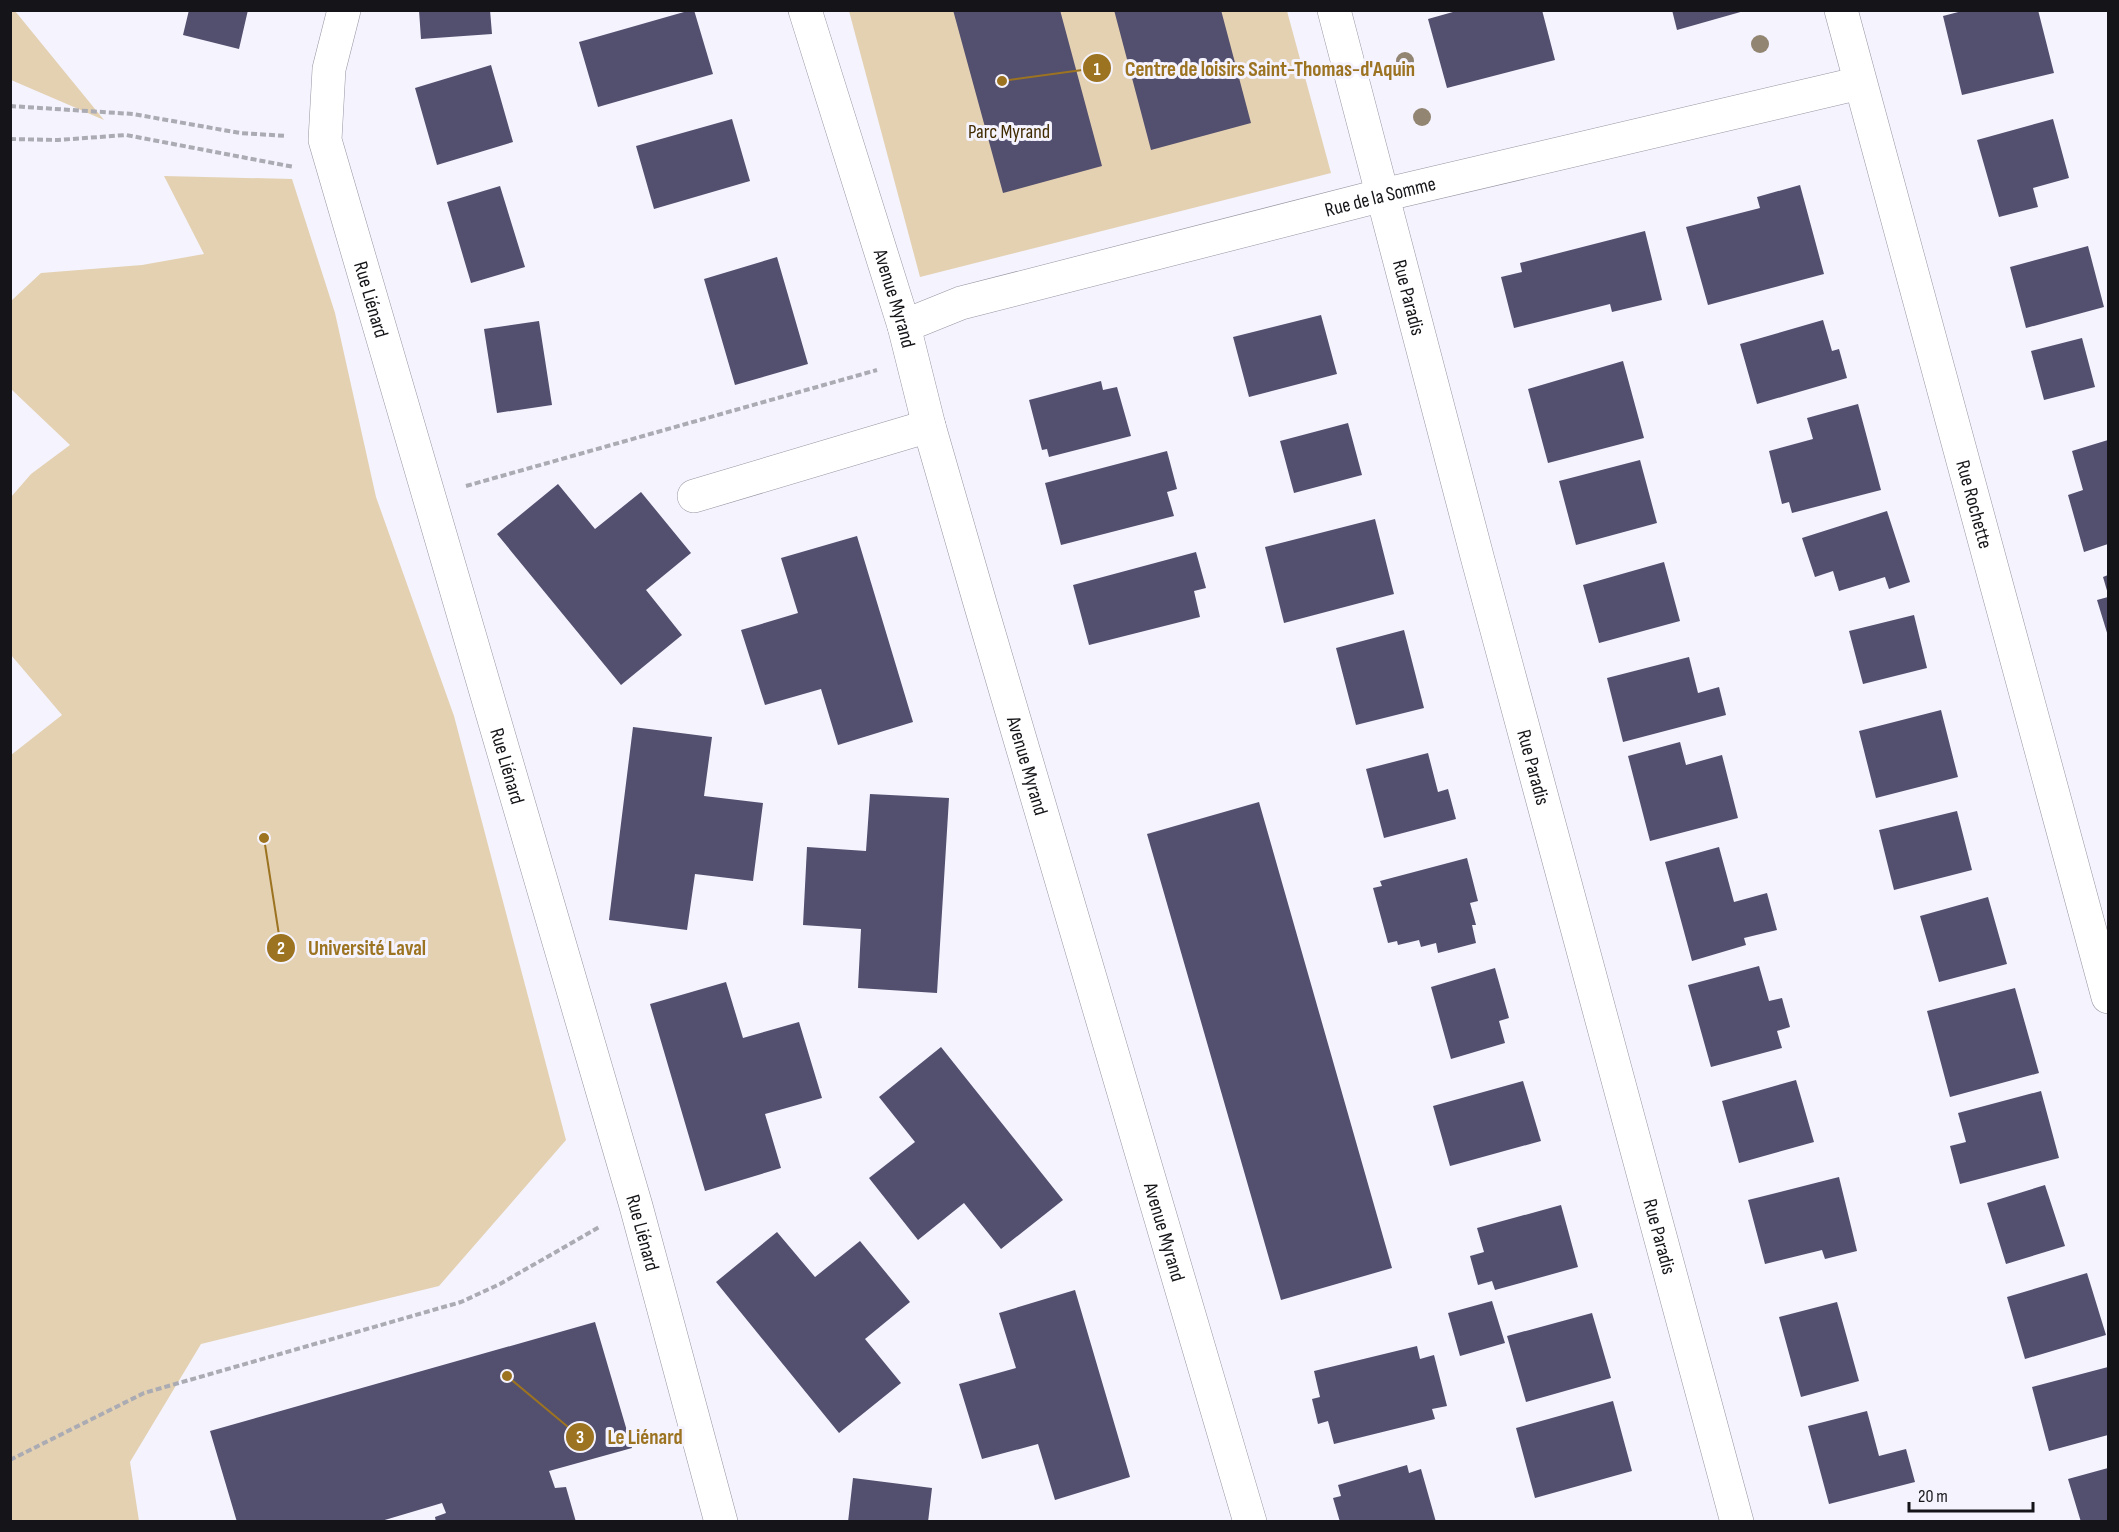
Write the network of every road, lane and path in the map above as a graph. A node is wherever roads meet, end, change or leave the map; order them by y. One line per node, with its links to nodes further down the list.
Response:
1 (344, 10): 8 (street, Rue Liénard)
2 (805, 10): 11 (street, Avenue Myrand)
3 (1334, 10): 10 (street, Rue Paradis)
4 (1841, 10): 5 (street, Rue Rochette)
5 (1860, 83): 10 (street, Rue de la Somme); 15 (street, Rue Rochette)
6 (10, 106): 8 (path)
7 (10, 139): 9 (path)
8 (325, 140): 9 (street, Rue Liénard)
9 (336, 176): 13 (street, Rue Liénard)
10 (1383, 195): 11 (street, Rue de la Somme); 20 (street, Rue Paradis)
11 (904, 326): 12 (street, Avenue Myrand); 13 (path)
12 (929, 426): 14 (street); 19 (street, Avenue Myrand)
13 (427, 495): 16 (street, Rue Liénard)
14 (694, 496)
15 (2109, 997)
16 (636, 1206): 17 (path); 18 (street, Rue Liénard)
17 (10, 1460)
18 (721, 1521)
19 (1250, 1521)
20 (1737, 1521)

